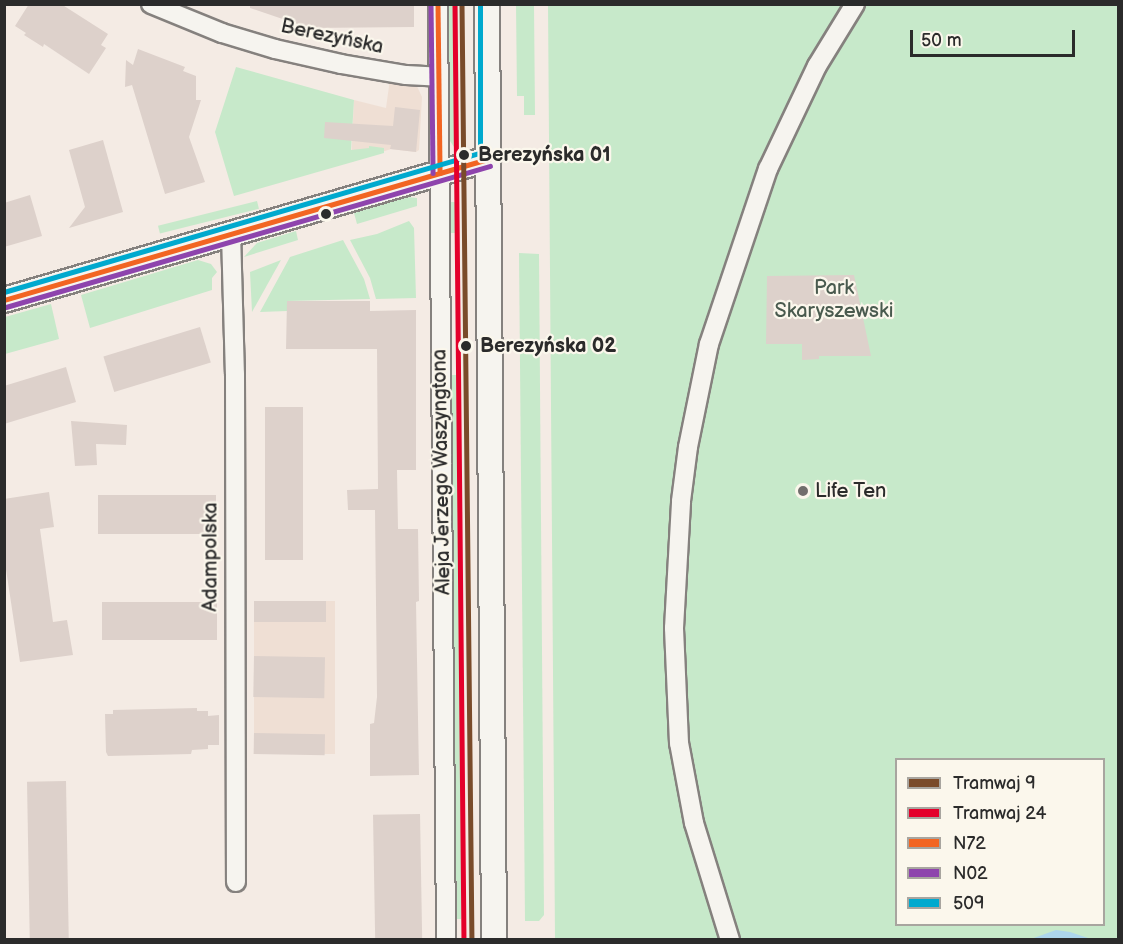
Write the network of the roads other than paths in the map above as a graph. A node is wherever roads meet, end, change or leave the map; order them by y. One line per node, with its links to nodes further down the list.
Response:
1 (151, 4): 5 (street, Berezyńska)
2 (438, 4): 5 (street, Aleja Jerzego Waszyngtona)
3 (487, 4): 6 (main road)
4 (855, 4): 13 (street)
5 (439, 77): 7 (street, Aleja Jerzego Waszyngtona)
6 (488, 159): 7 (main road); 12 (main road)
7 (440, 172): 8 (main road); 11 (street, Aleja Jerzego Waszyngtona)
8 (231, 233): 9 (main road); 10 (street, Adampolska)
9 (4, 300)
10 (236, 882)
11 (446, 939)
12 (494, 939)
13 (730, 939)

